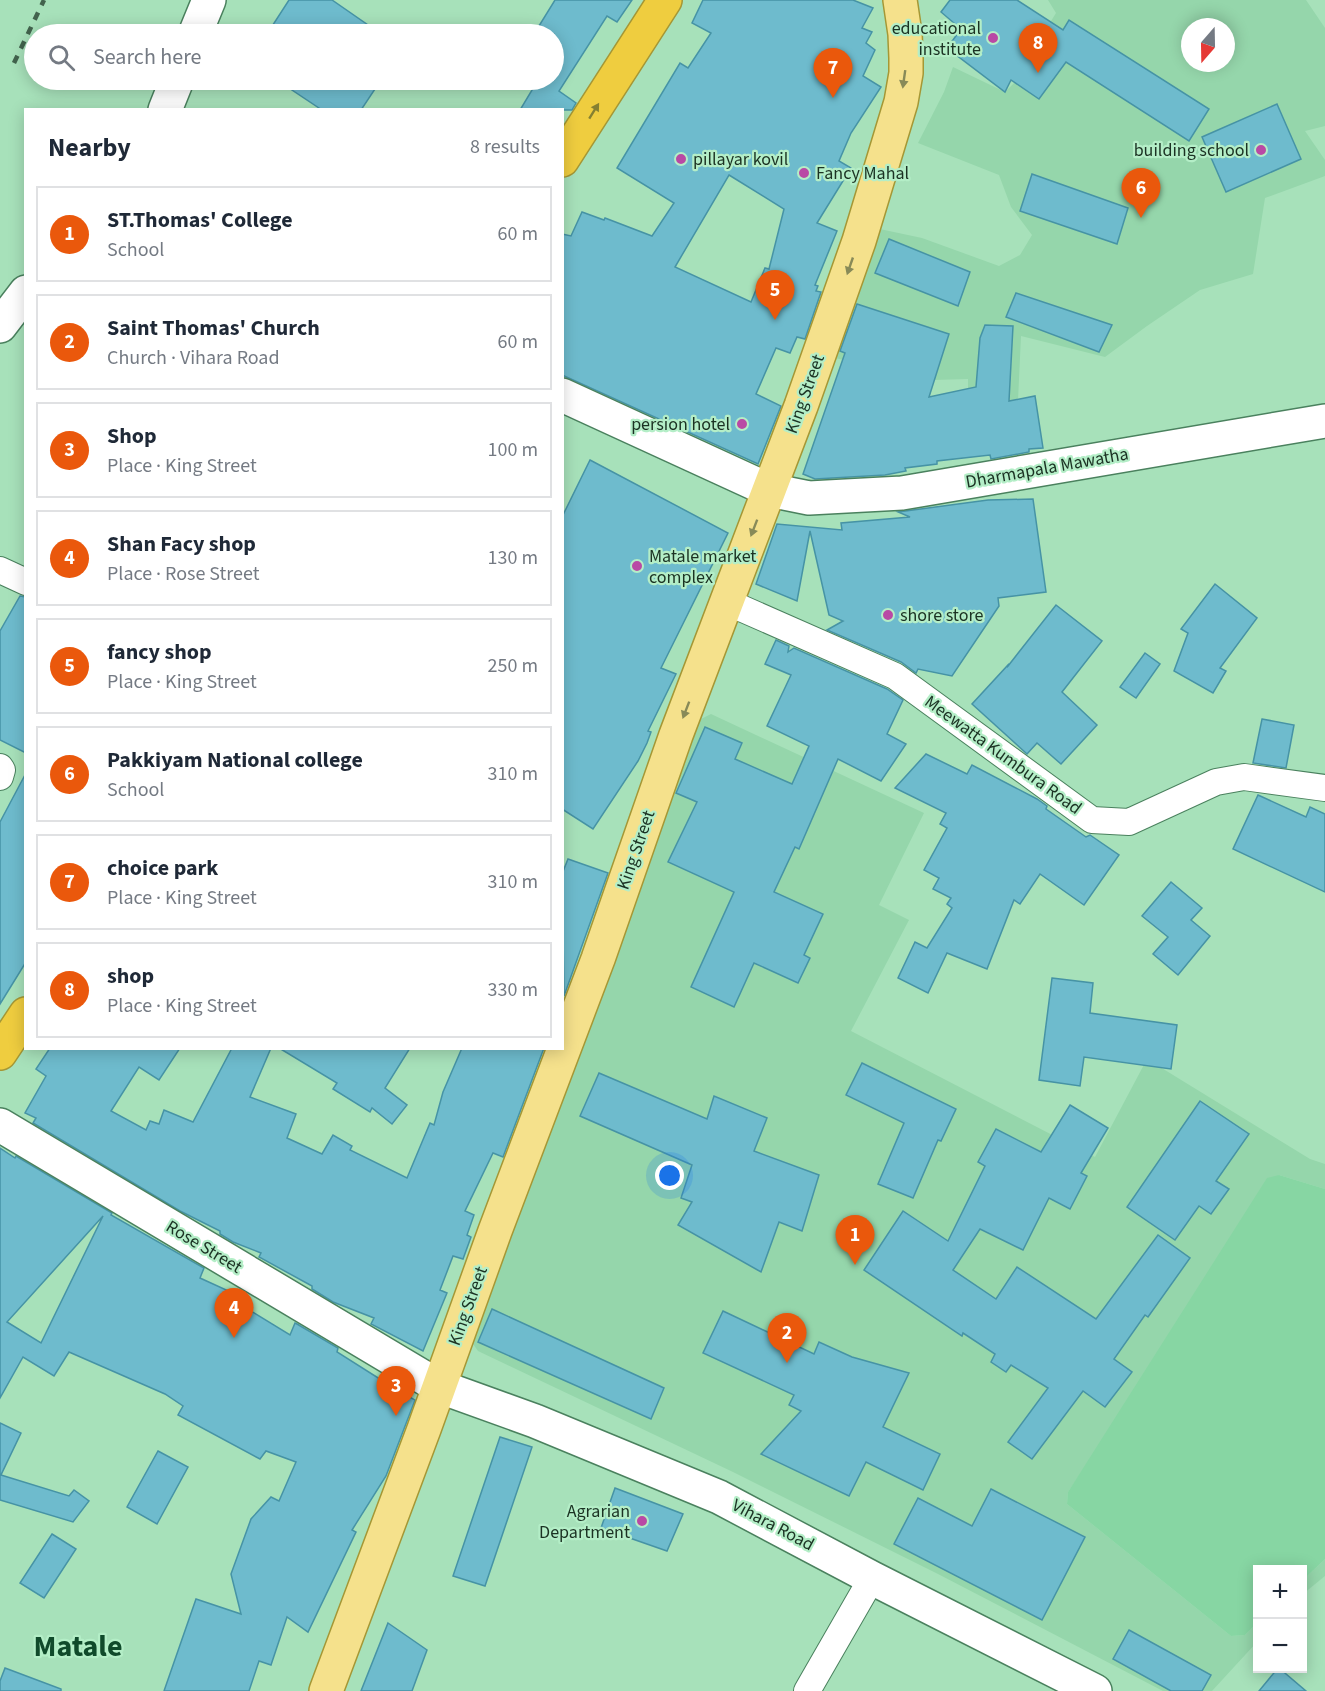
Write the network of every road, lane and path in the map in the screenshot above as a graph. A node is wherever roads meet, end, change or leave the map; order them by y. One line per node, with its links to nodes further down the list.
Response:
1 (209, 0): 4 (street)
2 (664, 0): 7 (highway, one-way to 2)
3 (900, 0): 12 (main road, King Street, one-way to 12)
4 (199, 24)
5 (173, 90): 6 (street)
6 (166, 108)
7 (564, 157)
8 (24, 295): 9 (street)
9 (0, 326)
10 (564, 397): 12 (street, Dharmapala Mawatha)
11 (1325, 421): 12 (street, Dharmapala Mawatha)
12 (768, 490): 15 (main road, King Street, one-way to 15)
13 (0, 570): 14 (street)
14 (24, 581)
15 (727, 602): 18 (street, Meewatta Kumbura Road); 20 (main road, King Street, one-way to 20)
16 (0, 766): 17 (street)
17 (0, 777)
18 (1325, 788)
19 (24, 1017): 22 (highway)
20 (564, 1050)
21 (564, 1050): 24 (main road, King Street, one-way to 24)
22 (0, 1053)
23 (0, 1125): 24 (street, Rose Street)
24 (438, 1386): 25 (street, Vihara Road); 26 (main road, King Street)
25 (872, 1578): 27 (street); 28 (street, Vihara Road)
26 (326, 1691)
27 (807, 1691)
28 (1095, 1691)

